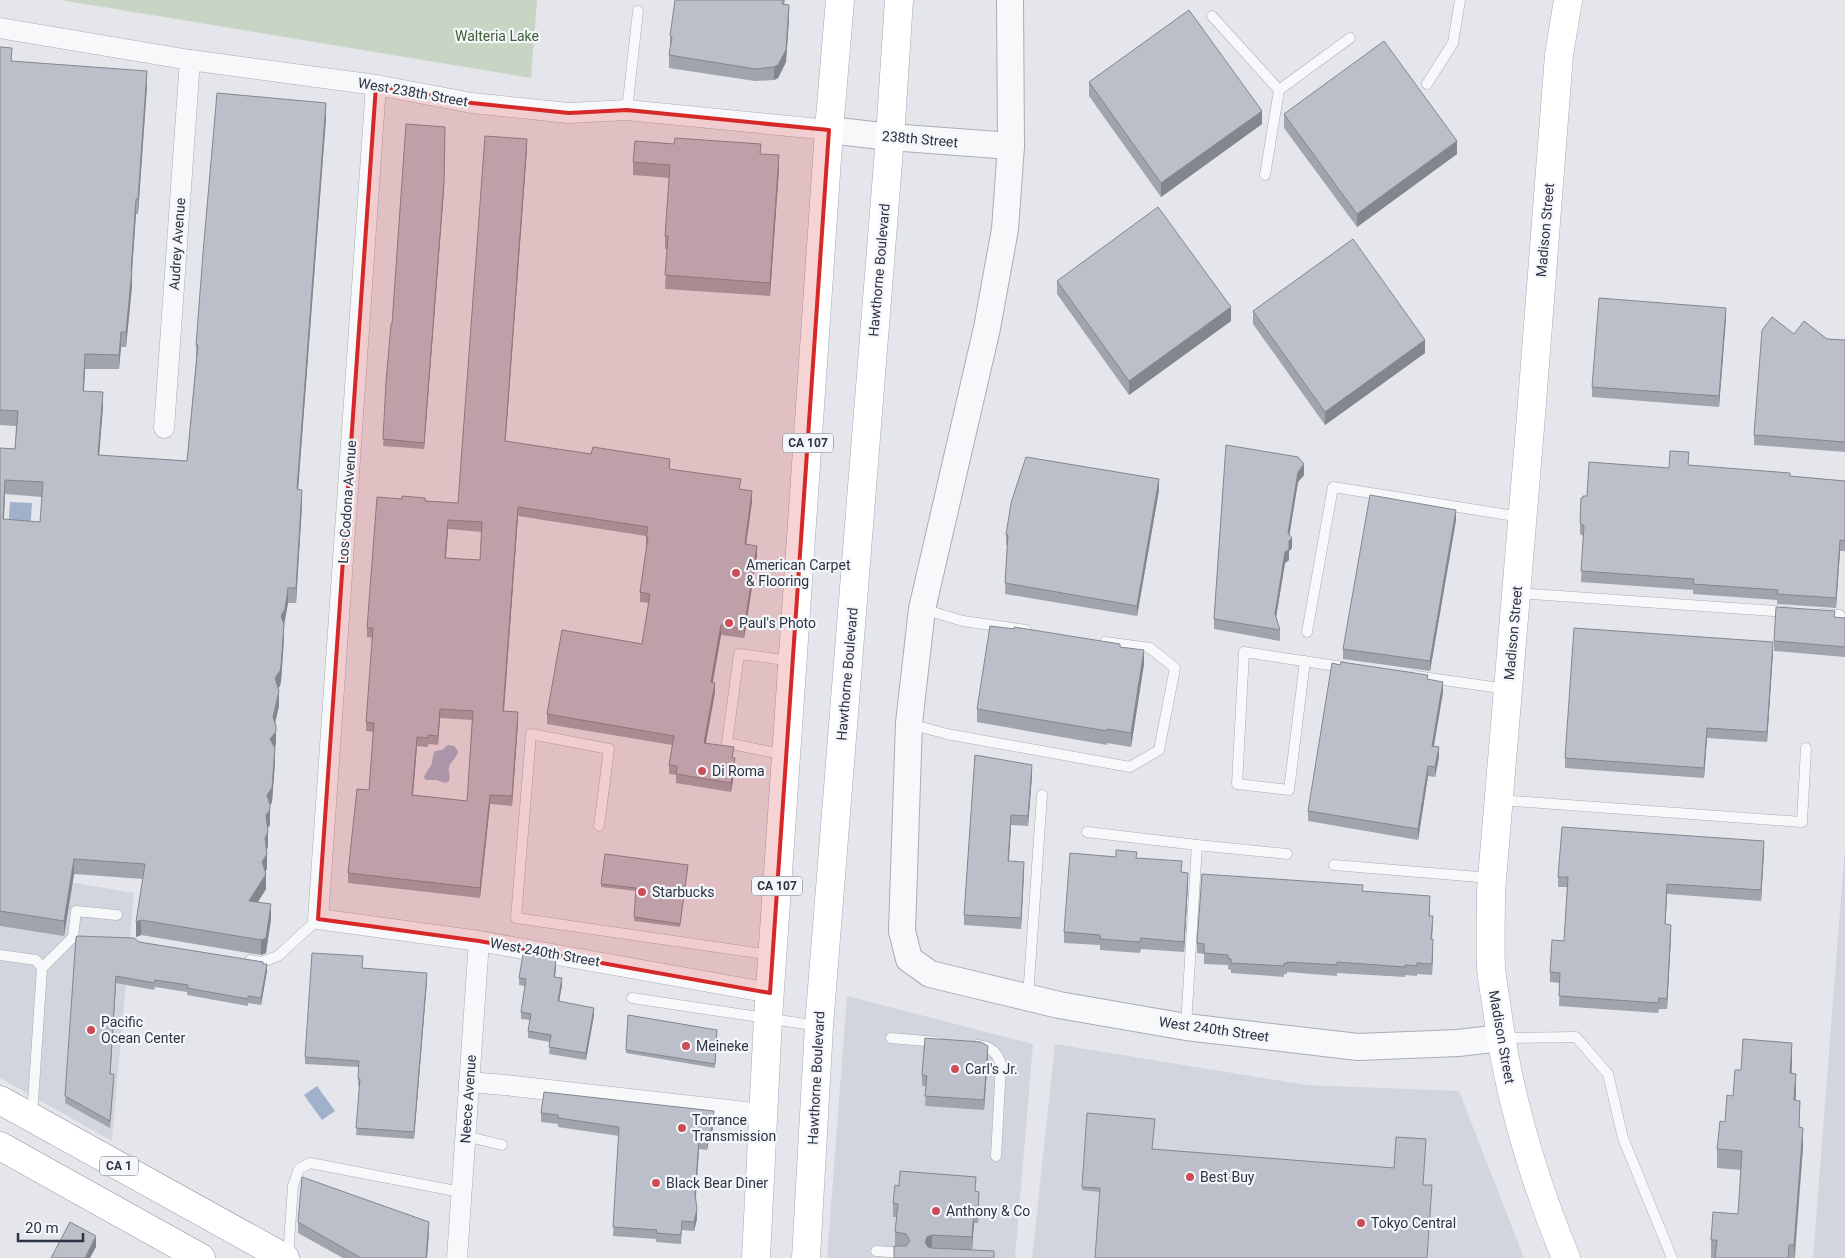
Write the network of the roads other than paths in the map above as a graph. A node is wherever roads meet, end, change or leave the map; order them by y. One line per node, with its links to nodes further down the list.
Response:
1 (840, 0): 15 (main road, CA 107)
2 (899, 0): 16 (main road, Hawthorne Boulevard)
3 (1010, 0): 17 (street)
4 (1460, 0): 11 (lane)
5 (1568, 0): 20 (main road, Madison Street)
6 (638, 11): 14 (lane)
7 (1212, 16): 13 (lane)
8 (0, 28): 10 (street, West 238th Street)
9 (1350, 38): 13 (lane)
10 (190, 60): 12 (street, West 238th Street); 19 (street, Audrey Avenue)
11 (1427, 84)
12 (376, 85): 14 (street, West 238th Street); 44 (street, Los Codona Avenue)
13 (1279, 90): 18 (lane)
14 (627, 110): 15 (street, West 238th Street)
15 (829, 130): 16 (street, 238th Street); 27 (main road, CA 107)
16 (890, 137): 17 (street, 238th Street); 53 (main road, Hawthorne Boulevard)
17 (1011, 146): 22 (street)
18 (1265, 175)
19 (164, 428)
20 (1522, 517): 21 (main road, Madison Street); 25 (lane)
21 (1516, 593): 23 (lane); 31 (main road, Madison Street)
22 (922, 609): 24 (lane); 32 (street)
23 (1840, 615)
24 (1032, 631)
25 (1307, 632)
26 (1091, 640): 32 (lane)
27 (793, 661): 34 (main road, CA 107); 34 (lane)
28 (1305, 661): 28 (lane); 29 (lane)
29 (1353, 668)
30 (1401, 675): 31 (lane)
31 (1508, 689): 36 (main road, Madison Street)
32 (909, 723): 51 (street, West 240th Street)
33 (1806, 748): 36 (lane)
34 (787, 755): 47 (main road, CA 107)
35 (1042, 795): 51 (lane)
36 (1498, 800): 42 (main road, Madison Street)
37 (599, 826): 47 (lane)
38 (1087, 832): 39 (lane)
39 (1197, 845): 40 (lane); 54 (lane)
40 (1287, 854)
41 (1334, 865): 42 (lane)
42 (1492, 878): 56 (main road, Madison Street)
43 (118, 915): 49 (lane)
44 (318, 918): 45 (street, West 240th Street); 48 (lane)
45 (479, 941): 52 (street, West 240th Street); 59 (street, Neece Avenue)
46 (0, 955): 49 (lane)
47 (772, 955): 52 (main road, CA 107)
48 (243, 959)
49 (42, 968): 62 (lane)
50 (632, 998): 52 (lane)
51 (1028, 998): 54 (street, West 240th Street)
52 (769, 1005): 53 (lane); 61 (main road, CA 107)
53 (818, 1026): 74 (main road, Hawthorne Boulevard)
54 (1186, 1027): 56 (street, West 240th Street)
55 (891, 1038): 57 (lane)
56 (1501, 1038): 75 (main road, Madison Street); 76 (lane)
57 (946, 1043)
58 (965, 1044): 66 (lane)
59 (469, 1082): 61 (street); 63 (street, Neece Avenue)
60 (0, 1100): 62 (main road, CA 1)
61 (764, 1114): 73 (main road, CA 107)
62 (32, 1118): 71 (main road, CA 1)
63 (465, 1136): 64 (lane); 67 (street, Neece Avenue)
64 (502, 1145)
65 (0, 1146): 70 (main road)
66 (996, 1156)
67 (461, 1192): 71 (lane); 72 (street, Neece Avenue)
68 (876, 1251): 69 (lane)
69 (903, 1253)
70 (201, 1258)
71 (286, 1258)
72 (457, 1258)
73 (756, 1258)
74 (806, 1258)
75 (1566, 1258)
76 (1672, 1258)

